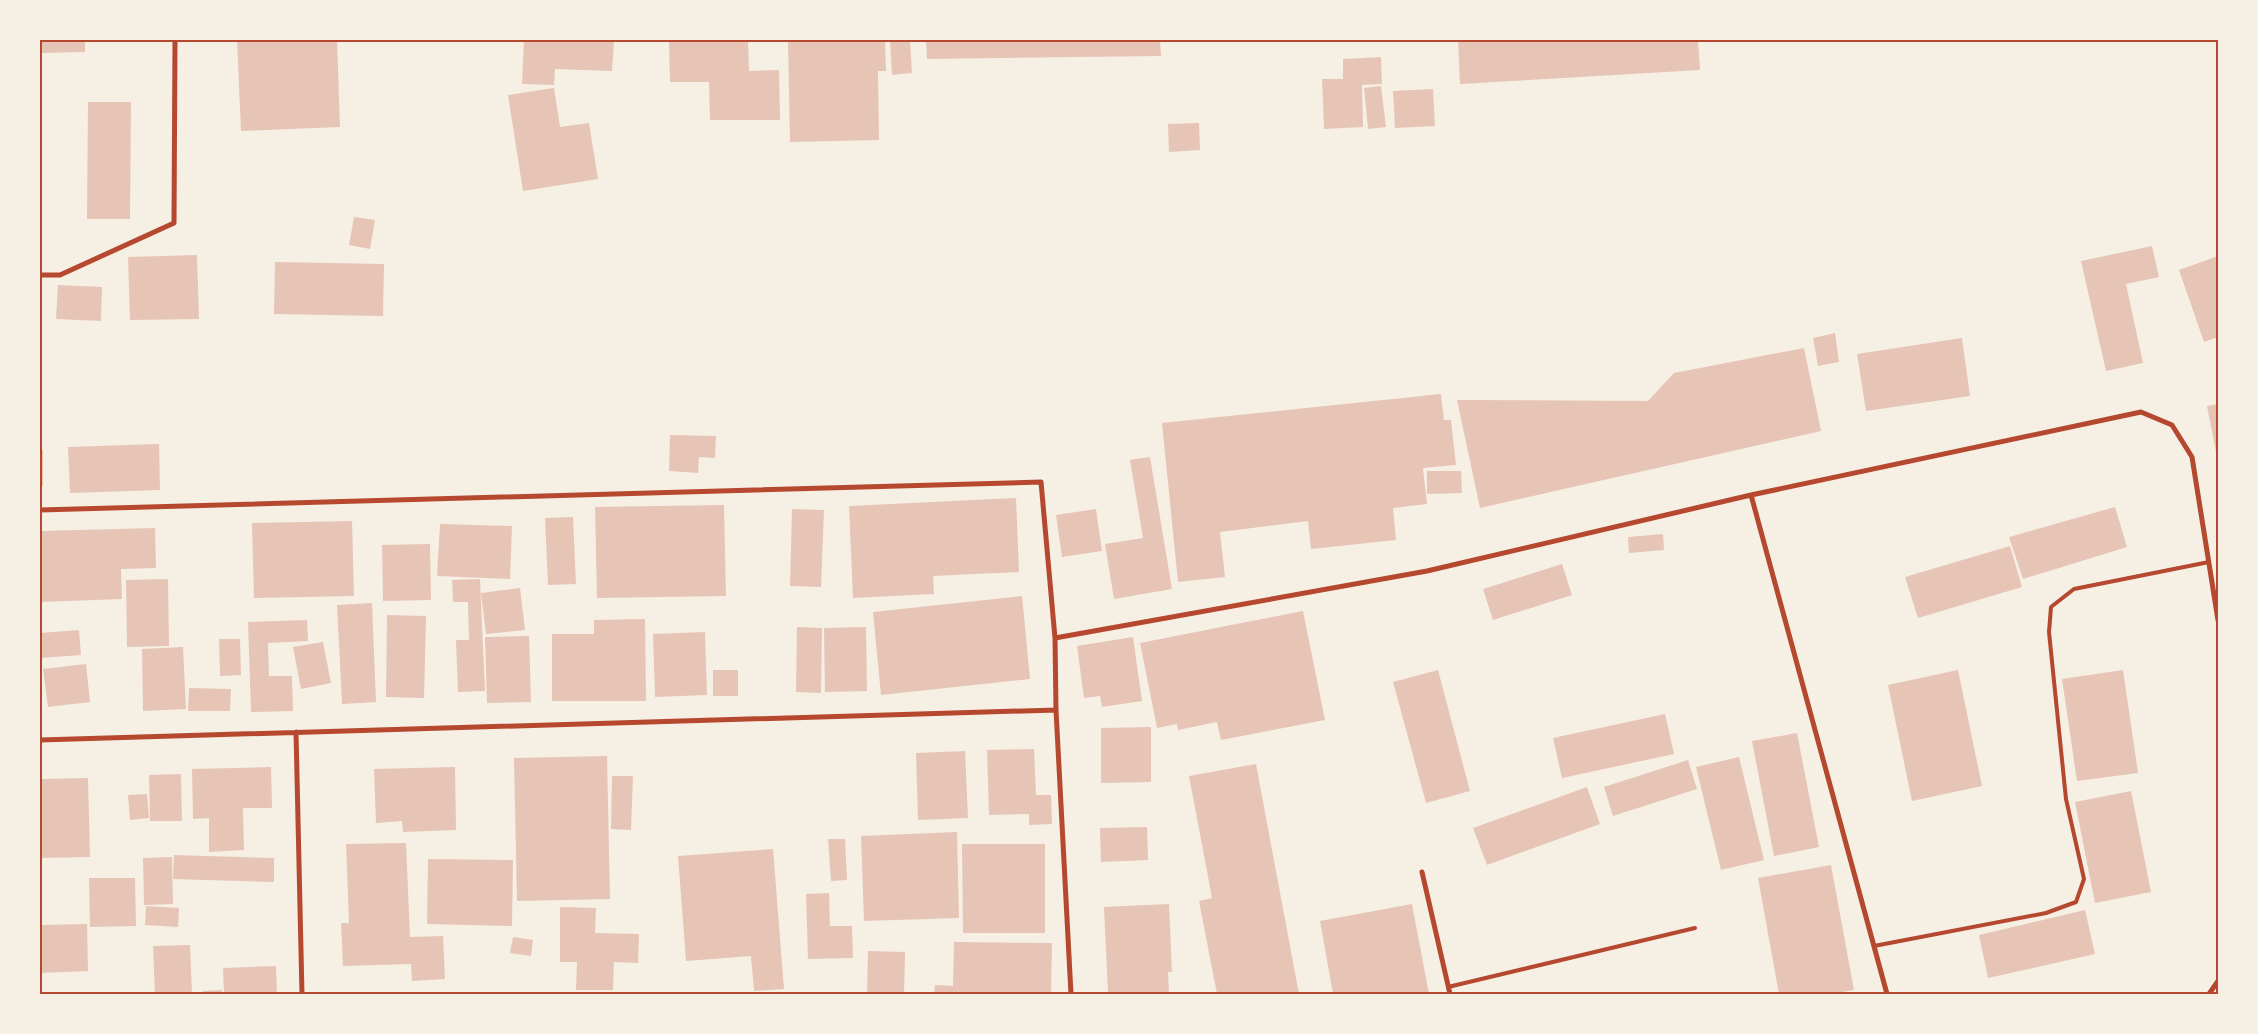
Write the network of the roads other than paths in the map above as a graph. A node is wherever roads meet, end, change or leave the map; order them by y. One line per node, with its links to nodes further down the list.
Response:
1 (175, 40): 2 (street)
2 (40, 275)
3 (1751, 494): 5 (street); 7 (street); 13 (street)
4 (40, 510): 7 (street)
5 (2209, 562): 6 (street); 13 (lane)
6 (2218, 620)
7 (1055, 638): 8 (street)
8 (1056, 710): 9 (street); 17 (street)
9 (296, 732): 10 (street); 16 (street)
10 (40, 740)
11 (1422, 872): 15 (street)
12 (1695, 928): 15 (lane)
13 (1874, 946): 19 (street)
14 (2218, 981): 20 (street)
15 (1448, 987): 18 (street)
16 (302, 994)
17 (1071, 994)
18 (1450, 994)
19 (1887, 994)
20 (2209, 994)

